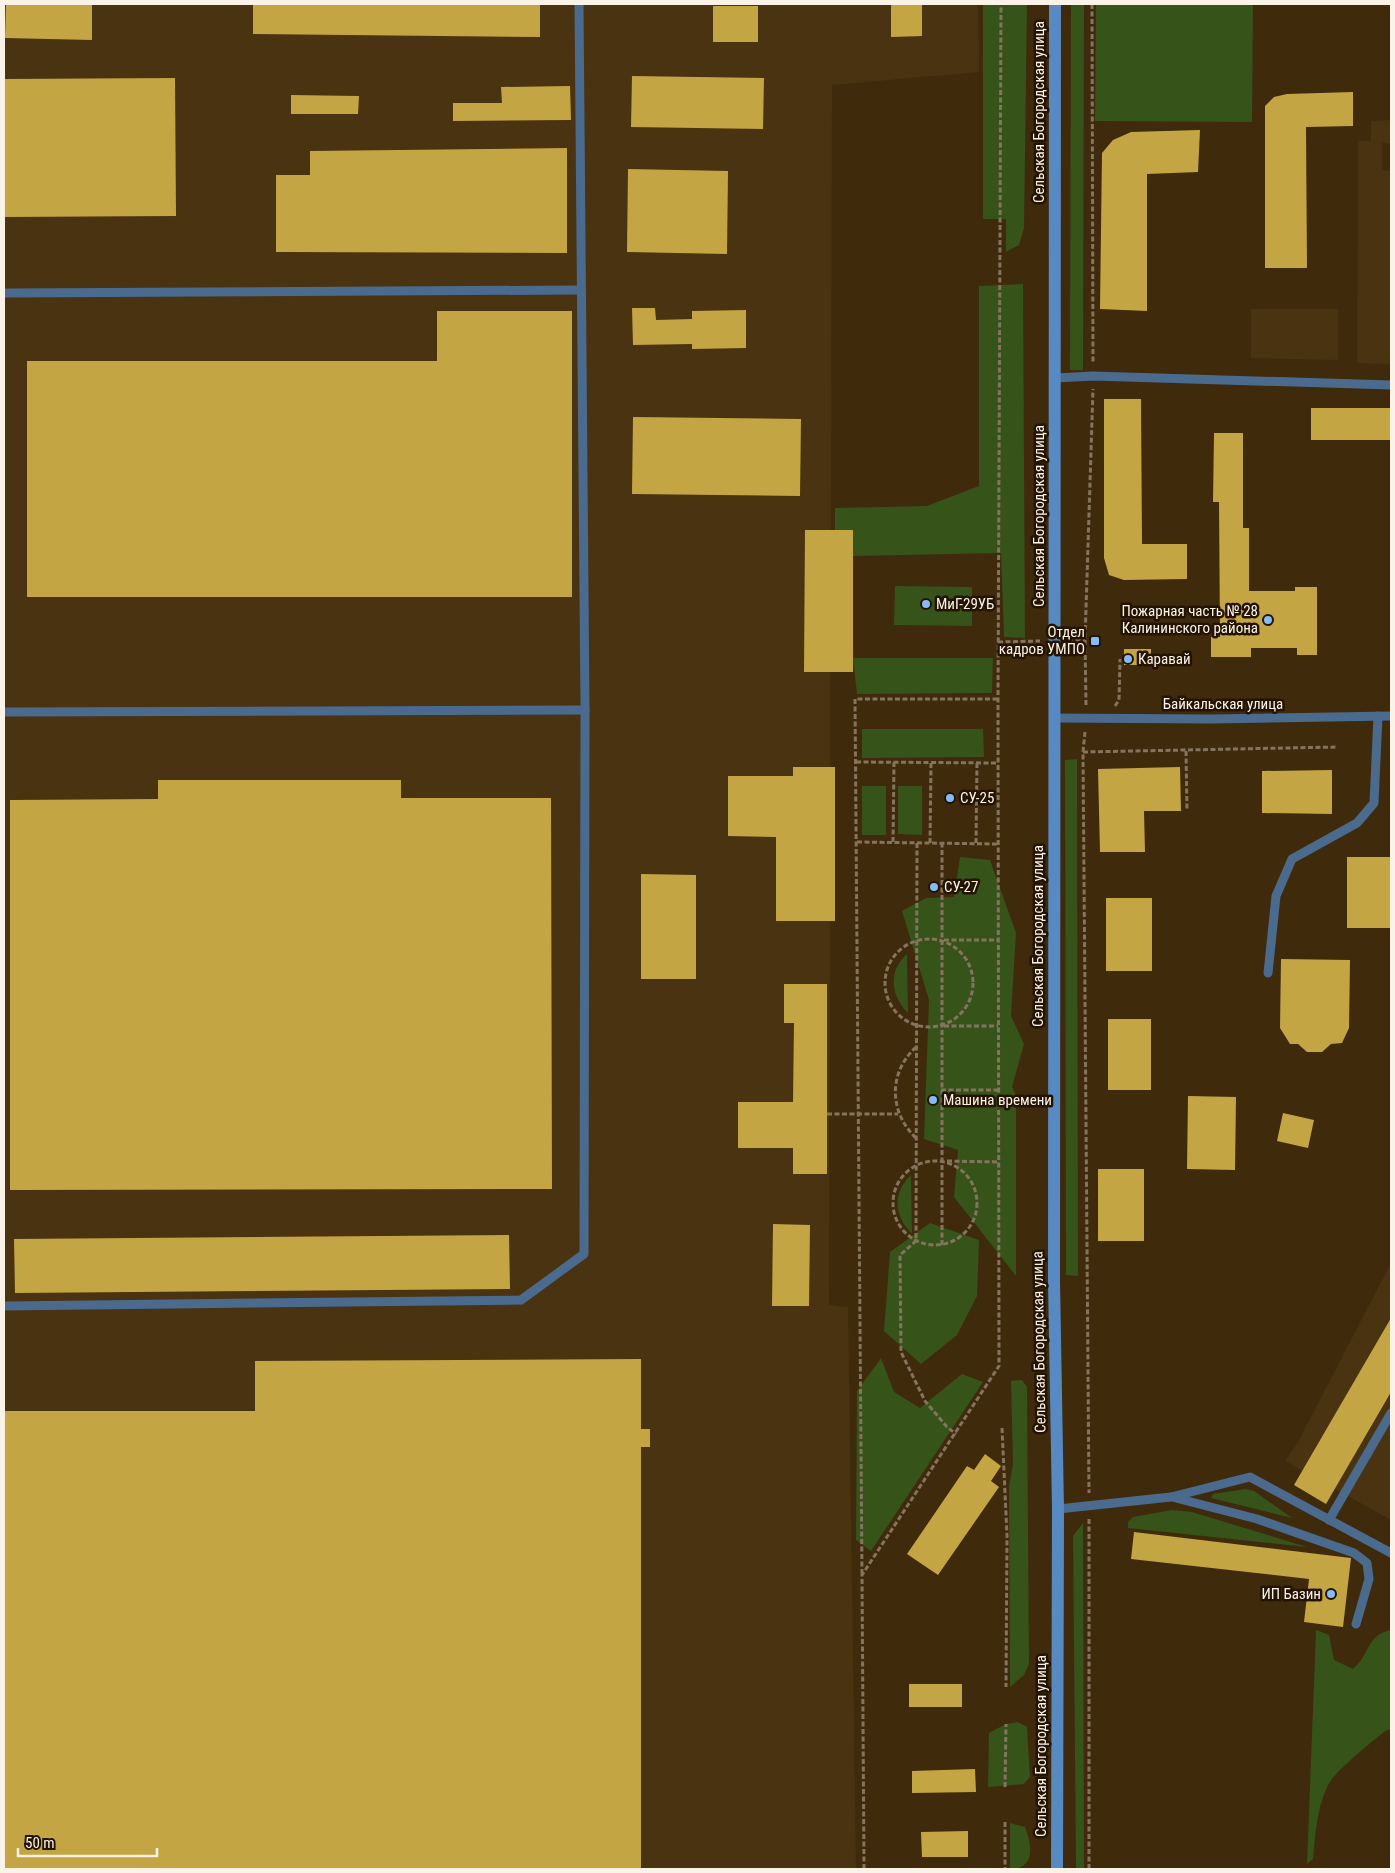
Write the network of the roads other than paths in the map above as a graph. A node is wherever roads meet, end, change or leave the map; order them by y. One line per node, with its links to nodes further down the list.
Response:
1 (579, 4): 3 (lane)
2 (1055, 4): 5 (main road, Сельская Богородская улица)
3 (582, 290): 4 (lane); 7 (lane)
4 (4, 293)
5 (1056, 378): 6 (lane); 11 (main road, Сельская Богородская улица)
6 (1391, 385)
7 (585, 710): 8 (lane); 13 (lane)
8 (4, 712)
9 (1378, 716): 10 (lane, Байкальская улица); 11 (lane, Байкальская улица); 12 (lane)
10 (1391, 716)
11 (1054, 718): 16 (main road, Сельская Богородская улица)
12 (1268, 973)
13 (4, 1306)
14 (1391, 1412): 17 (lane)
15 (1171, 1496): 16 (lane); 17 (lane); 19 (lane)
16 (1058, 1509): 20 (main road, Сельская Богородская улица)
17 (1329, 1520): 18 (lane)
18 (1391, 1553)
19 (1356, 1624)
20 (1057, 1869)

